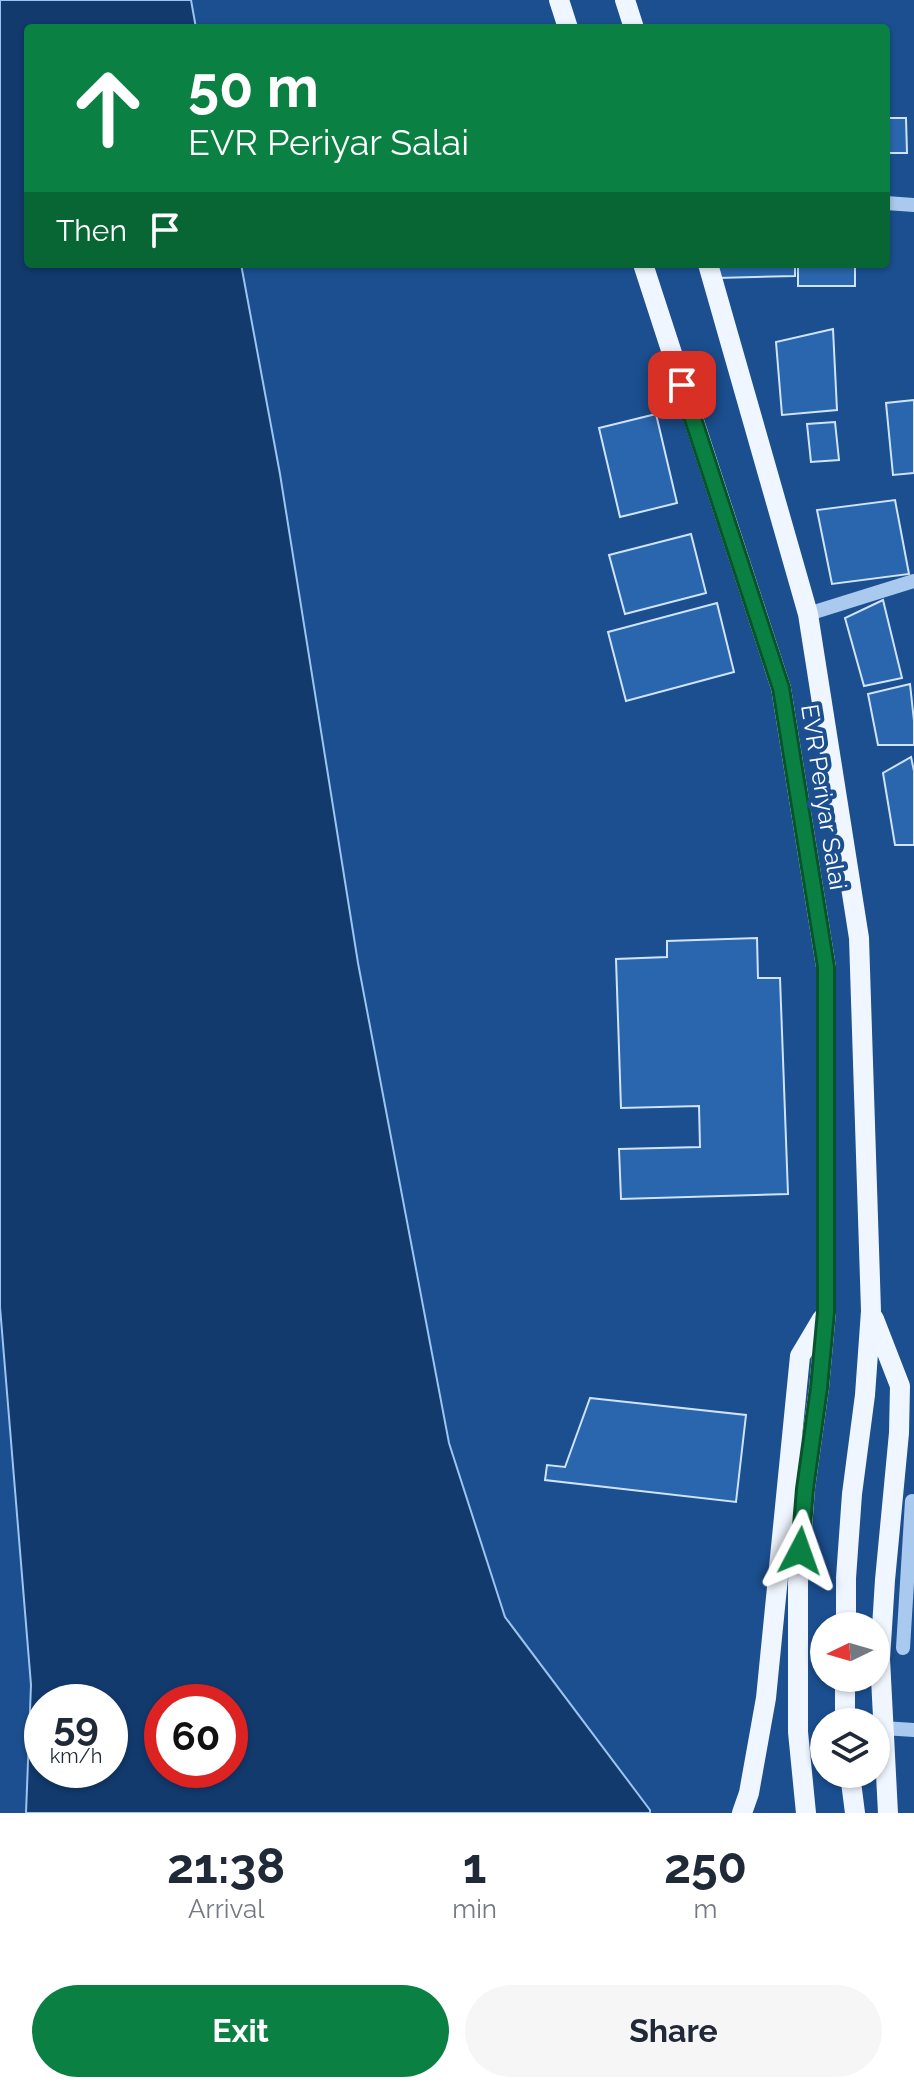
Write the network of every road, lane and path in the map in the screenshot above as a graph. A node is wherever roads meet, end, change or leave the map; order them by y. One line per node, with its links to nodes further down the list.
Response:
1 (559, 0): 3 (main road)
2 (625, 0): 4 (main road)
3 (567, 24)
4 (633, 24)
5 (890, 203): 6 (street)
6 (914, 205)
7 (644, 268): 12 (main road, EVR Periyar Salai)
8 (709, 268): 10 (main road, EVR Periyar Salai)
9 (914, 581): 10 (street)
10 (808, 614): 11 (main road, EVR Periyar Salai)
11 (871, 1311): 13 (main road); 15 (main road)
12 (826, 1312): 22 (main road); 23 (main road, EVR Periyar Salai)
13 (907, 1384): 14 (main road)
14 (906, 1500): 16 (main road); 17 (street)
15 (846, 1612)
16 (883, 1612)
17 (908, 1648)
18 (890, 1728): 19 (street)
19 (914, 1730)
20 (852, 1788): 24 (main road)
21 (887, 1788): 25 (main road)
22 (742, 1813)
23 (806, 1813)
24 (855, 1813)
25 (888, 1813)

